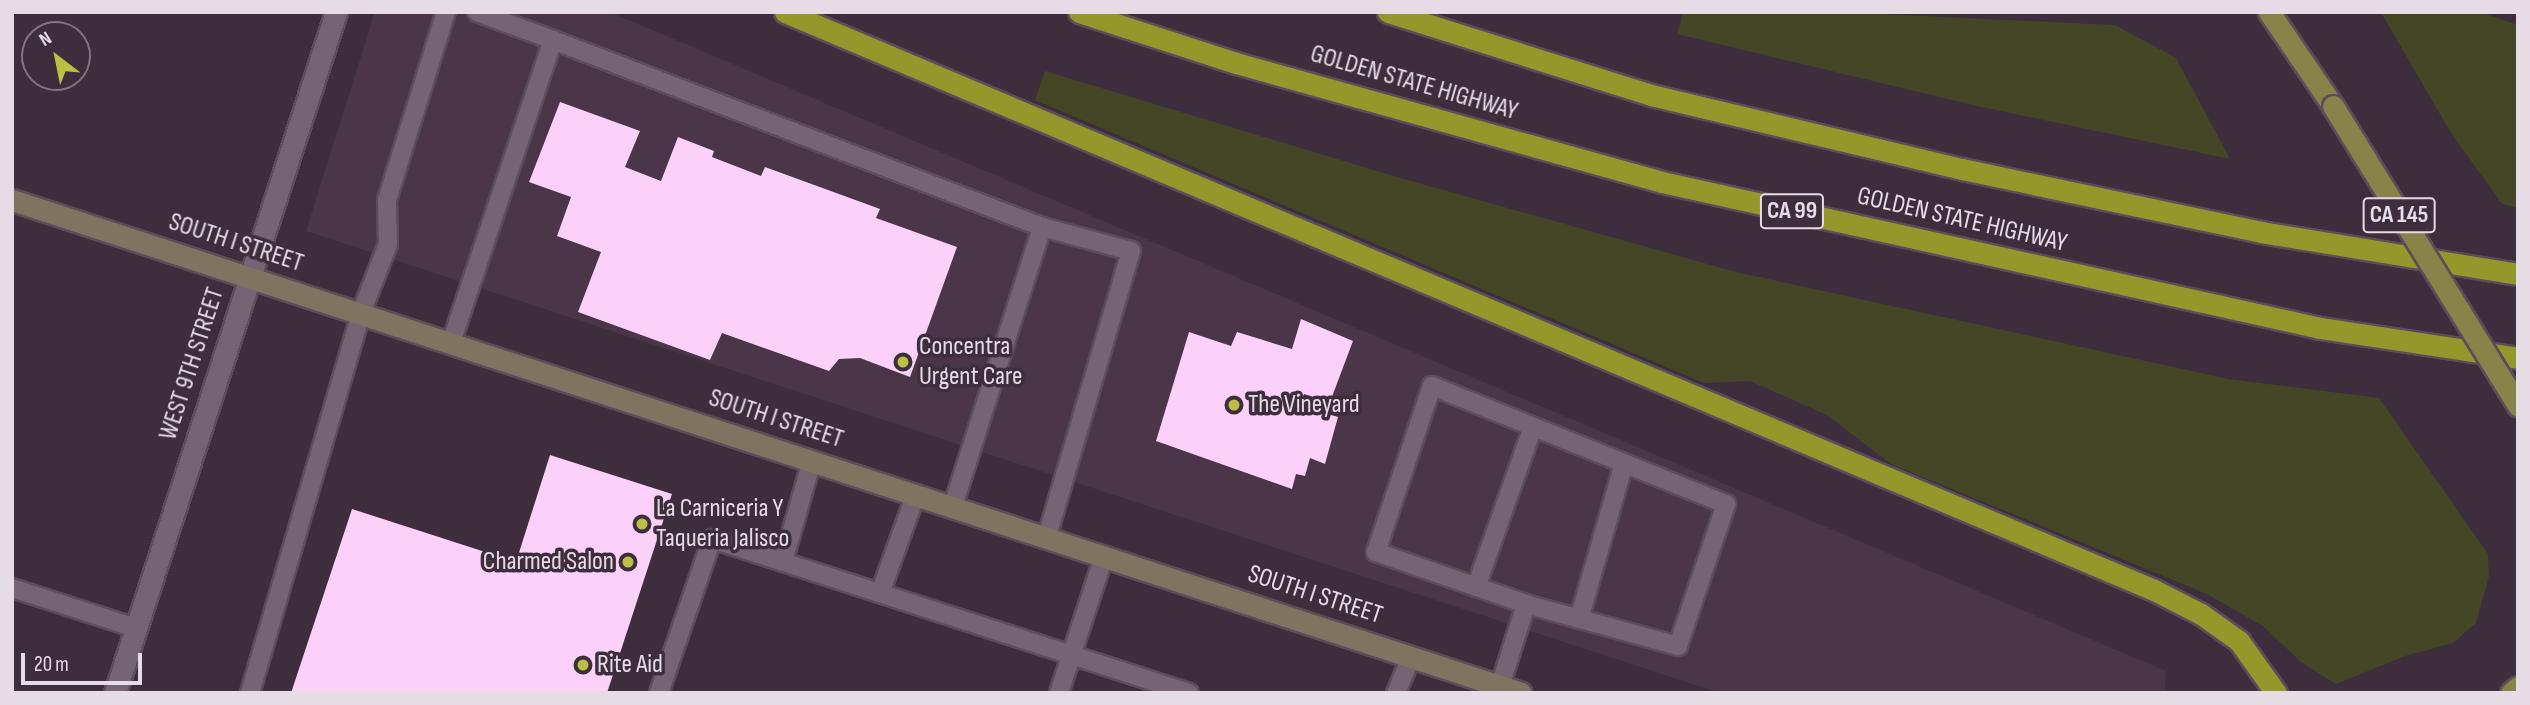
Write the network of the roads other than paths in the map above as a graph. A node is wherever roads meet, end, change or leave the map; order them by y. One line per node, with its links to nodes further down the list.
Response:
1 (336, 12): 12 (street, WEST 9TH STREET)
2 (446, 12): 13 (lane)
3 (477, 12): 8 (lane)
4 (785, 12): 42 (highway)
5 (1079, 12): 15 (highway, GOLDEN STATE HIGHWAY / CA 99)
6 (1388, 12): 11 (highway, GOLDEN STATE HIGHWAY)
7 (2269, 12): 16 (main road, CA 145, bridge)
8 (553, 40): 10 (lane); 14 (lane)
9 (12, 201): 12 (street, SOUTH I STREET)
10 (1042, 227): 21 (lane); 22 (lane)
11 (2518, 274)
12 (250, 277): 13 (street, SOUTH I STREET); 30 (street, WEST 9TH STREET)
13 (361, 313): 14 (street, SOUTH I STREET); 36 (lane)
14 (451, 343): 18 (street, SOUTH I STREET)
15 (2518, 358)
16 (2518, 406)
17 (1533, 427): 19 (lane); 25 (lane); 25 (lane)
18 (812, 460): 20 (street, SOUTH I STREET); 24 (lane)
19 (1624, 463): 29 (lane); 29 (lane)
20 (916, 494): 21 (street, SOUTH I STREET); 27 (lane)
21 (953, 506): 22 (street, SOUTH I STREET)
22 (1047, 537): 23 (street, SOUTH I STREET)
23 (1104, 556): 31 (lane); 32 (street, SOUTH I STREET)
24 (782, 562): 27 (lane); 37 (lane)
25 (1476, 587): 28 (lane)
26 (12, 588): 30 (lane)
27 (880, 593): 31 (lane)
28 (1526, 604): 29 (lane); 33 (lane)
29 (1579, 619)
30 (136, 628): 35 (street, WEST 9TH STREET)
31 (1072, 655): 38 (lane); 39 (lane)
32 (1411, 656): 33 (street, SOUTH I STREET); 40 (lane)
33 (1500, 686): 41 (street, SOUTH I STREET)
34 (2518, 687): 43 (main road)
35 (114, 693)
36 (250, 693)
37 (659, 693)
38 (1059, 693)
39 (1189, 693)
40 (1396, 693)
41 (1521, 693)
42 (2276, 693)
43 (2511, 693)

